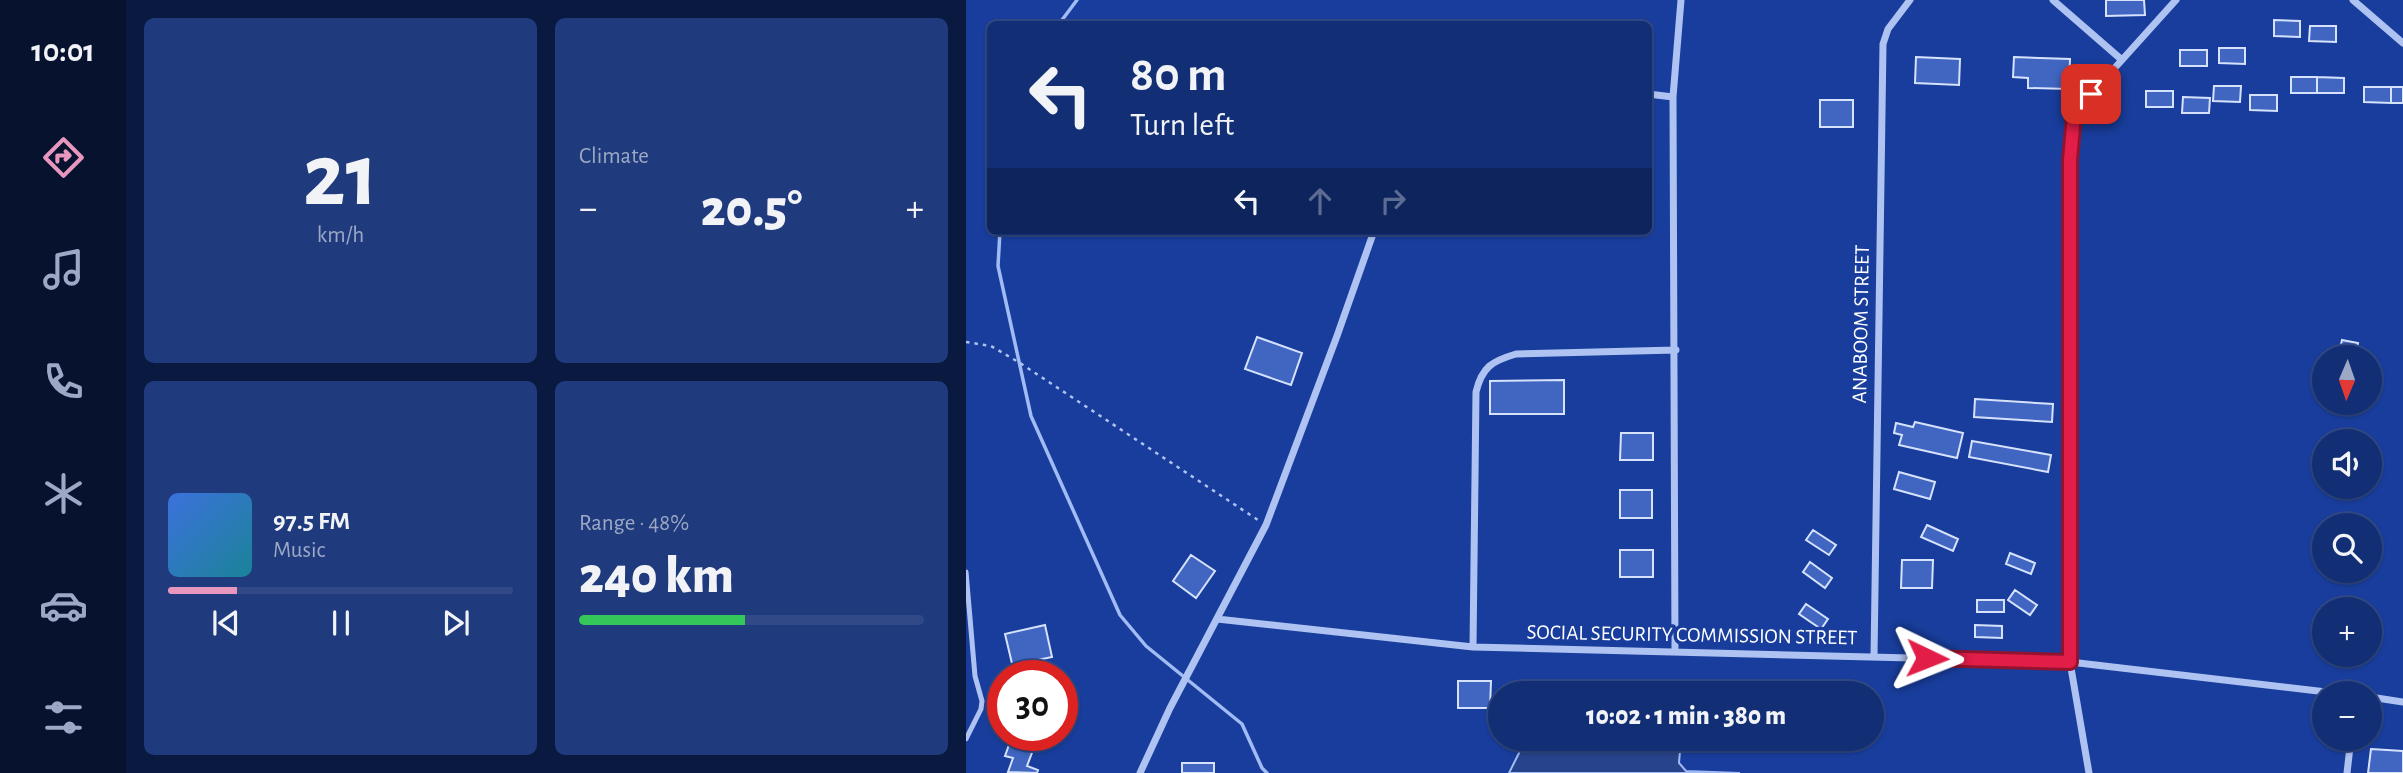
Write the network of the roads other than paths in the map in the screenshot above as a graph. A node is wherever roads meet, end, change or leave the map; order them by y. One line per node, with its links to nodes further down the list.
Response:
1 (1681, 0): 9 (street)
2 (1910, 0): 16 (street, ANABOOM STREET)
3 (2053, 0): 7 (street)
4 (2176, 0): 7 (street)
5 (2353, 0): 6 (street)
6 (2403, 43)
7 (2122, 60): 17 (street)
8 (1652, 94): 9 (street)
9 (1673, 97): 11 (street)
10 (1373, 235): 13 (street)
11 (1676, 350): 14 (street); 15 (street)
12 (966, 572): 21 (lane)
13 (1217, 619): 14 (street, SOCIAL SECURITY COMMISSION STREET); 23 (street)
14 (1473, 647): 15 (street, SOCIAL SECURITY COMMISSION STREET)
15 (1675, 652): 16 (street, SOCIAL SECURITY COMMISSION STREET)
16 (1874, 657): 17 (street, SOCIAL SECURITY COMMISSION STREET)
17 (2070, 662): 18 (street, SOCIAL SECURITY COMMISSION STREET); 24 (street)
18 (2312, 690)
19 (2382, 699): 20 (street)
20 (2403, 702)
21 (966, 739)
22 (2350, 751): 25 (street)
23 (1140, 773)
24 (2088, 773)
25 (2347, 773)

